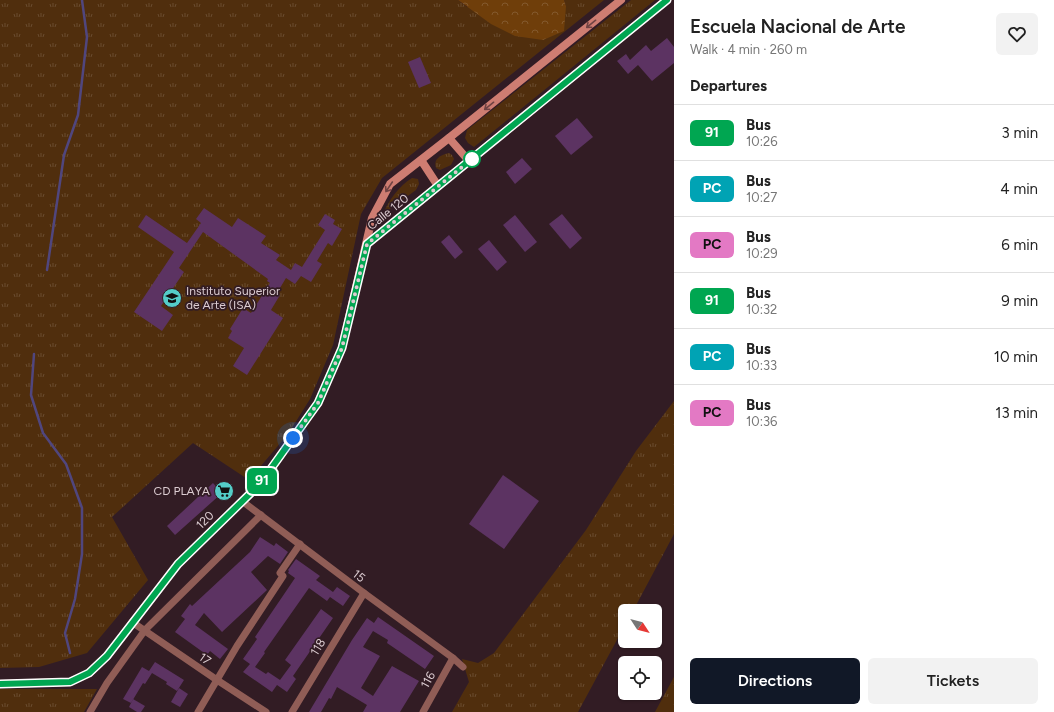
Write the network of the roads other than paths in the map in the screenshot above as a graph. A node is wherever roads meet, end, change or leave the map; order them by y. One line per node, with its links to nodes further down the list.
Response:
1 (621, 0): 3 (main road, Calle 120, one-way to 3)
2 (667, 0): 5 (main road, Calle 120)
3 (449, 138): 4 (main road, Calle 120); 5 (main road)
4 (420, 160): 6 (main road); 7 (main road, Calle 120, one-way to 7)
5 (469, 161): 6 (main road, Calle 120)
6 (438, 186): 7 (main road, Calle 120)
7 (367, 244): 8 (main road, 120)
8 (242, 501): 9 (street, 15); 12 (main road, 120)
9 (260, 515): 10 (street, 15); 13 (street)
10 (300, 544): 11 (street, 15); 16 (street)
11 (364, 593): 14 (street, 15); 21 (street, 118)
12 (132, 622): 13 (street, 17); 17 (main road, 120)
13 (145, 630): 16 (street, 17); 18 (street)
14 (453, 658): 15 (street, 15); 22 (street, 116)
15 (464, 667)
16 (217, 680): 19 (street); 20 (street, 17)
17 (0, 684)
18 (90, 712)
19 (198, 712)
20 (266, 712)
21 (292, 712)
22 (423, 712)

